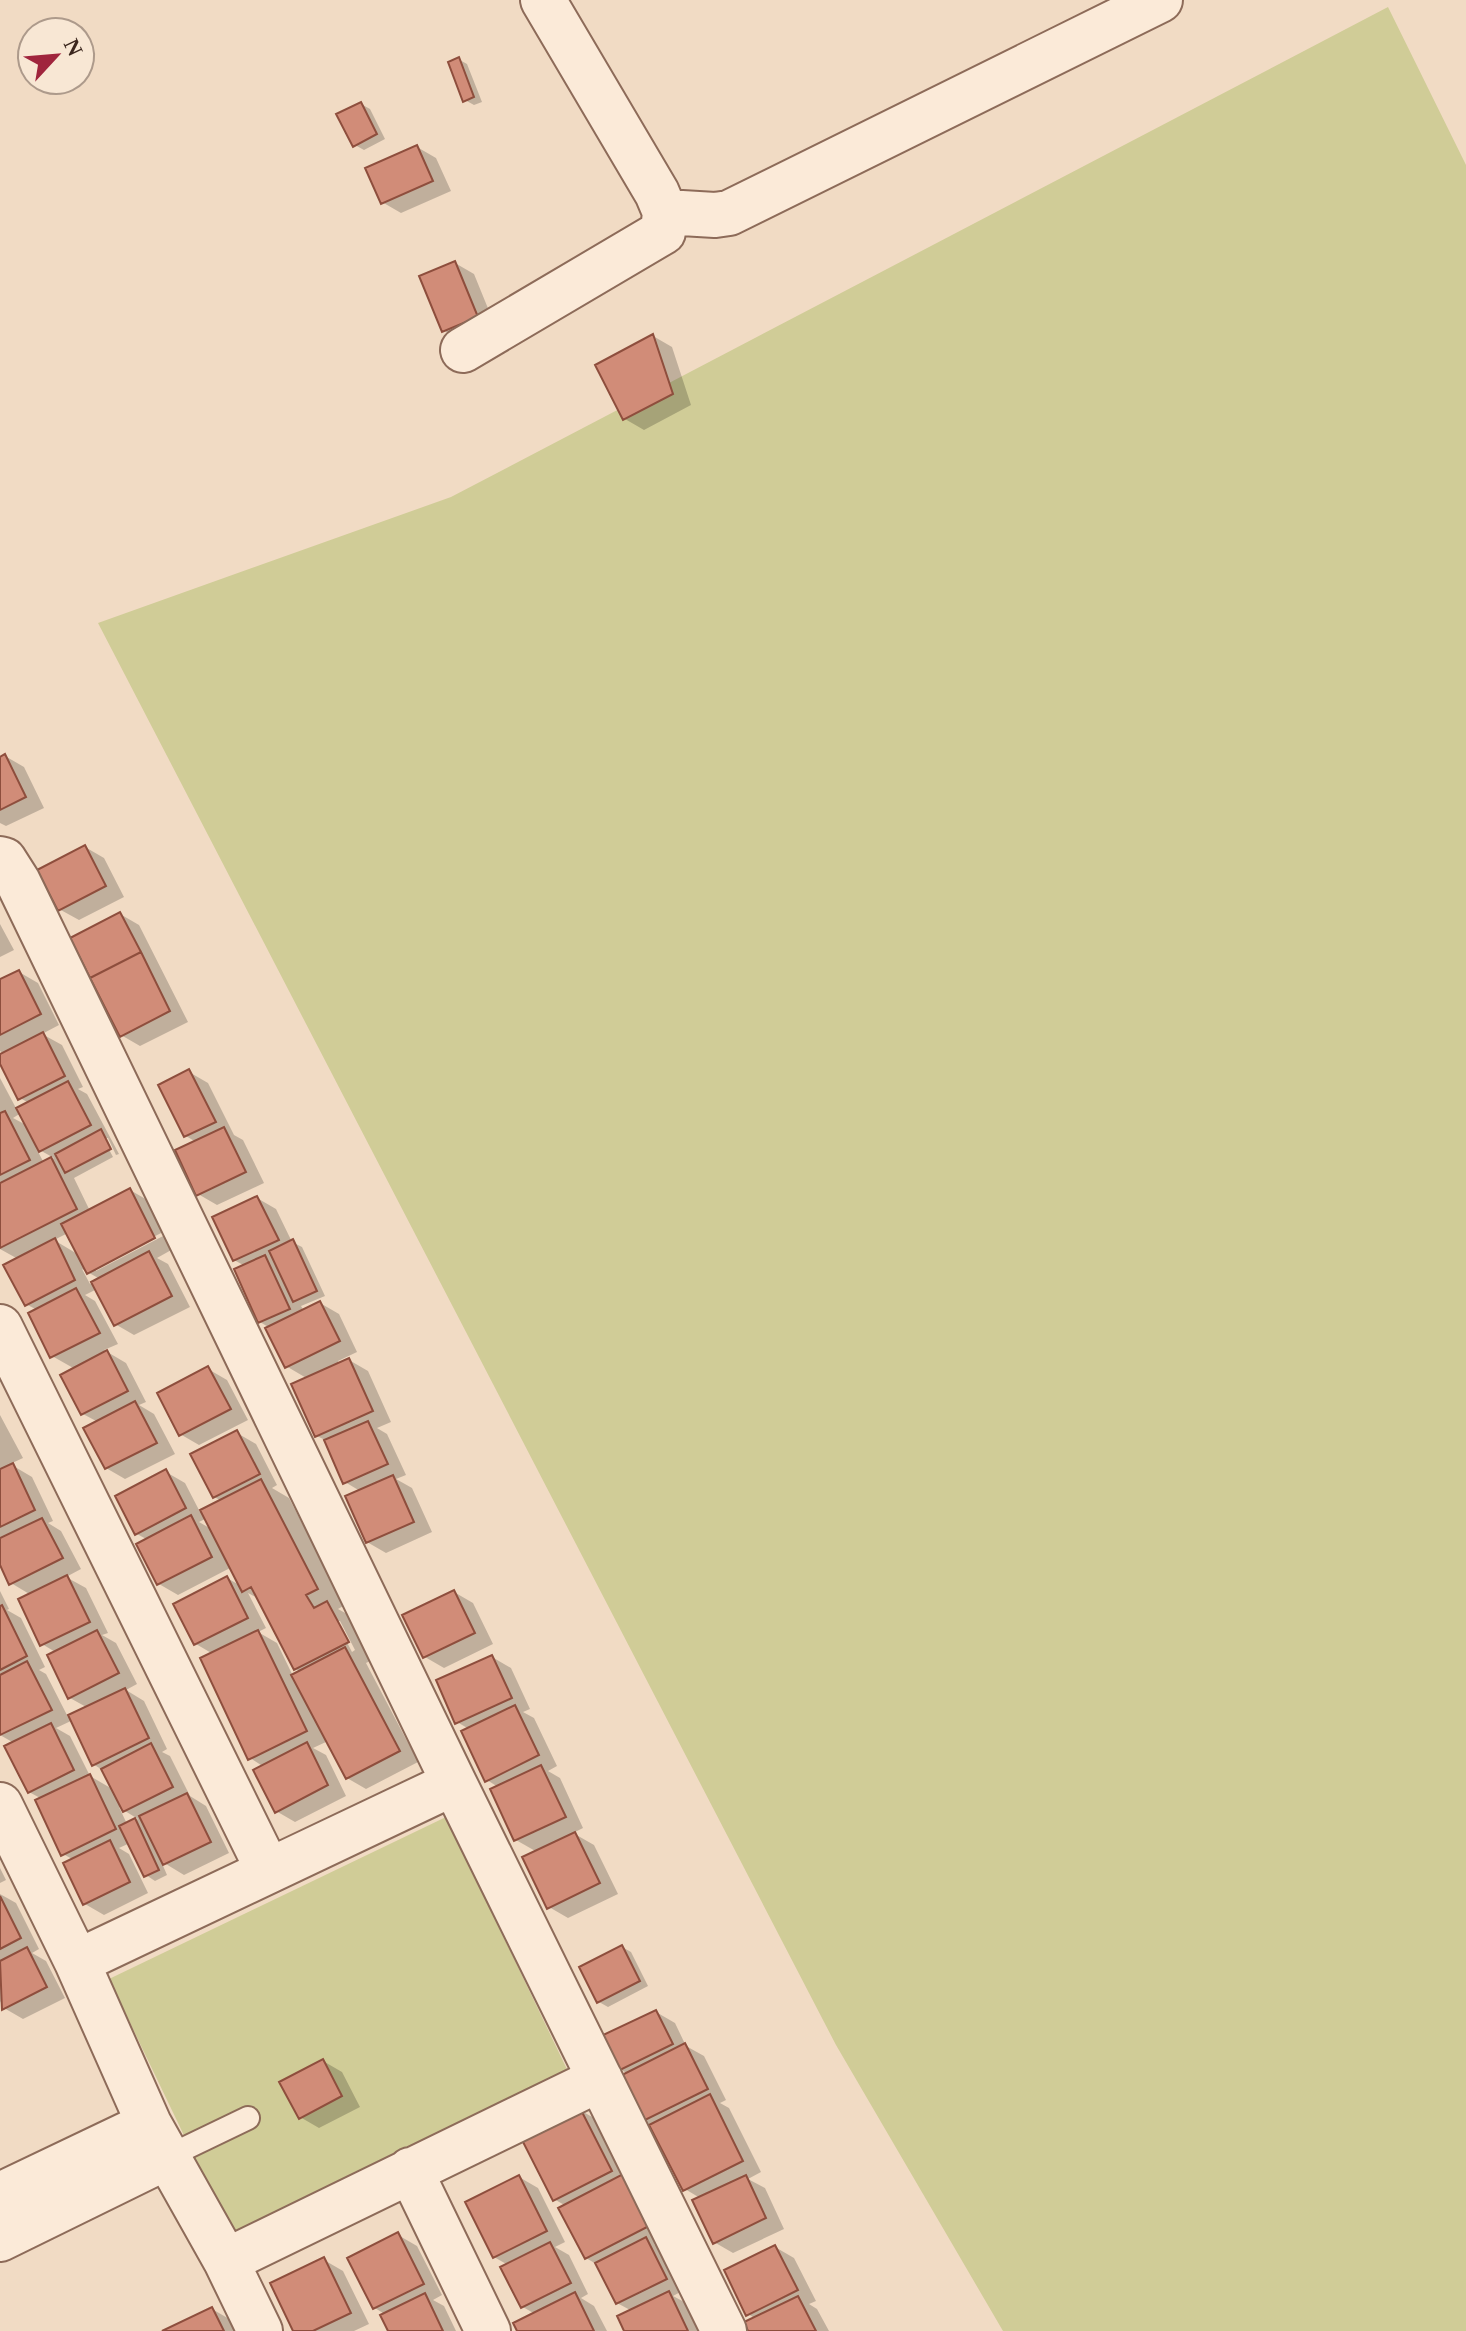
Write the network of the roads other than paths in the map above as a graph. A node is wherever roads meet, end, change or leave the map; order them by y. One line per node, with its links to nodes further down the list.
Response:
1 (543, 0): 3 (street)
2 (1160, 0): 3 (street)
3 (665, 212): 4 (street)
4 (463, 350)
5 (0, 859): 7 (street)
6 (0, 1327): 9 (street)
7 (454, 1783): 9 (street); 11 (street)
8 (0, 1805): 10 (street)
9 (268, 1870): 10 (street)
10 (77, 1962): 13 (street)
11 (600, 2079): 14 (street); 20 (street)
12 (248, 2118): 13 (lane)
13 (158, 2140): 15 (street); 16 (street); 17 (street)
14 (410, 2170): 17 (street); 19 (street)
15 (0, 2195)
16 (0, 2239)
17 (226, 2261): 18 (street)
18 (260, 2331)
19 (488, 2331)
20 (724, 2331)

